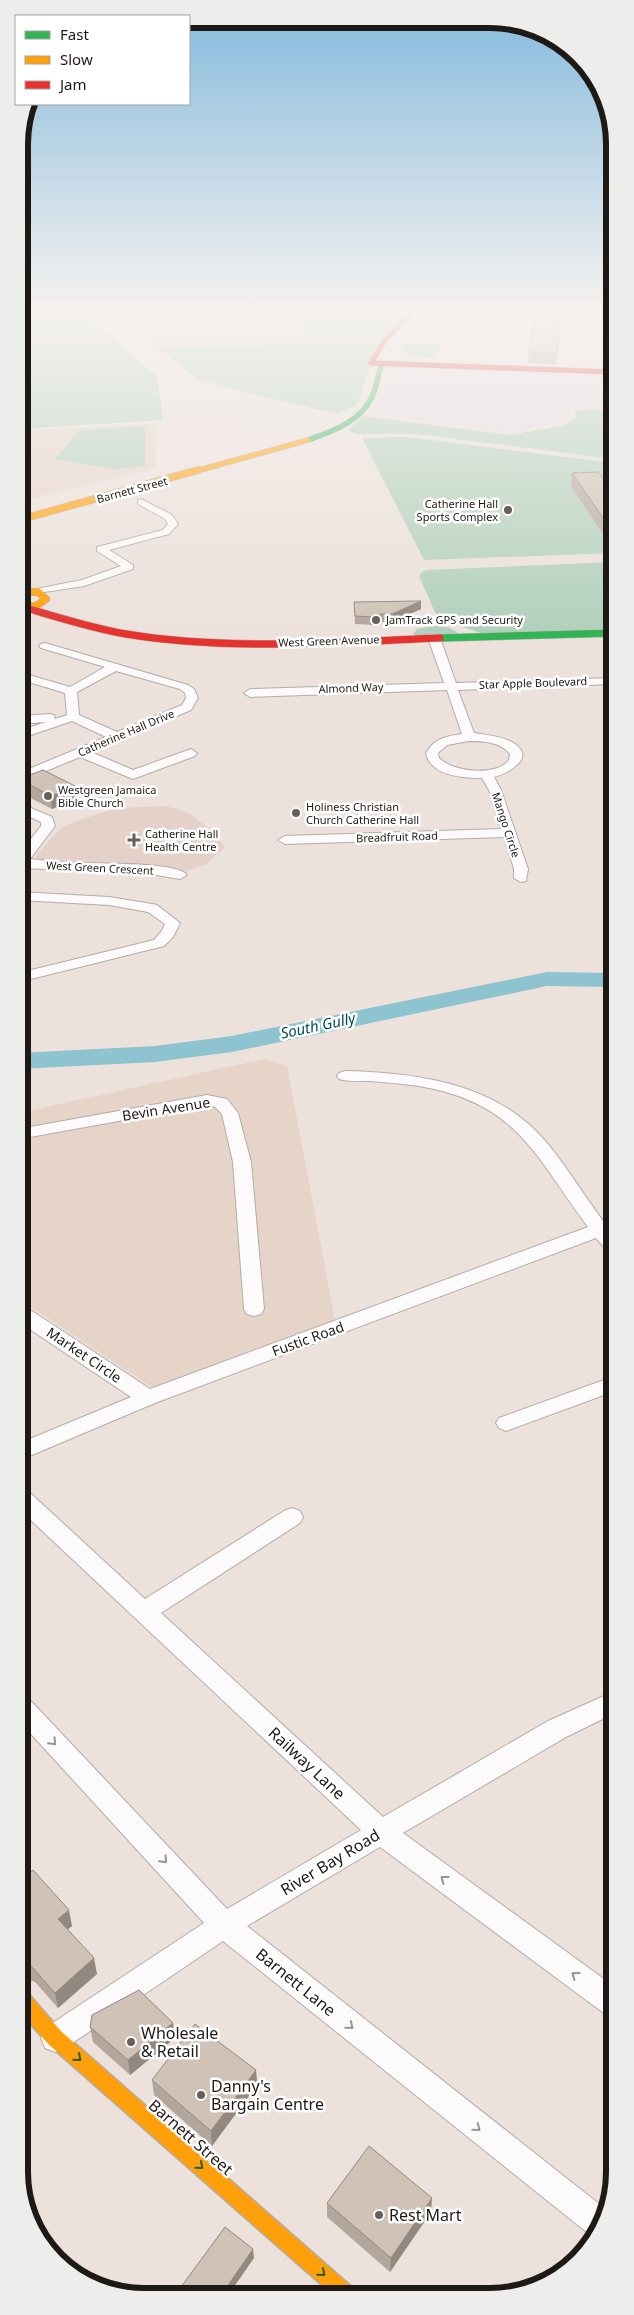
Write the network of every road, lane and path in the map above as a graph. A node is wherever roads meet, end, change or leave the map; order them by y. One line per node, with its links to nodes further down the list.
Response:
1 (346, 416): 4 (main road, Barnett Street)
2 (356, 416): 5 (main road, Barnett Street)
3 (141, 502): 6 (street)
4 (28, 514)
5 (28, 518)
6 (31, 594): 8 (main road)
7 (28, 609): 8 (main road, West Green Avenue)
8 (46, 614): 10 (main road, West Green Avenue)
9 (606, 633): 10 (main road, West Green Avenue)
10 (434, 638): 15 (street)
11 (45, 646): 12 (street, Catherine Hall Drive)
12 (114, 667): 17 (street); 22 (street, Catherine Hall Drive)
13 (28, 678): 17 (street)
14 (606, 680): 15 (street, Star Apple Boulevard)
15 (452, 685): 18 (street, Almond Way); 23 (street)
16 (28, 689): 17 (street)
17 (71, 691): 19 (street)
18 (250, 693)
19 (73, 717): 20 (street); 21 (street); 22 (street)
20 (28, 720)
21 (28, 732)
22 (115, 736): 24 (street, Catherine Hall Drive)
23 (469, 736): 27 (street); 27 (street)
24 (80, 752): 25 (street); 26 (street, Catherine Hall Drive)
25 (192, 753)
26 (28, 774)
27 (486, 774): 29 (street, Mango Circle)
28 (28, 811): 31 (street)
29 (509, 833): 30 (street, Breadfruit Road); 34 (street, Mango Circle)
30 (285, 840)
31 (28, 852)
32 (28, 864): 33 (street, West Green Crescent)
33 (180, 875)
34 (521, 878)
35 (28, 896): 36 (street)
36 (28, 976)
37 (346, 1076): 39 (street)
38 (28, 1132): 41 (street, Bevin Avenue)
39 (599, 1230): 40 (street); 44 (street, Fustic Road)
40 (606, 1238)
41 (254, 1310)
42 (28, 1317): 44 (street, Market Circle)
43 (606, 1386): 45 (street)
44 (148, 1398): 46 (street, Fustic Road)
45 (506, 1423)
46 (28, 1449)
47 (28, 1503): 49 (street, Railway Lane)
48 (292, 1517): 49 (street)
49 (144, 1612): 52 (street, Railway Lane)
50 (606, 1705): 52 (street, River Bay Road)
51 (28, 1715): 53 (street, Barnett Lane, one-way to 53)
52 (381, 1832): 53 (street, River Bay Road); 54 (street, Railway Lane, one-way to 52)
53 (224, 1925): 56 (street, River Bay Road); 57 (street, Barnett Lane, one-way to 57)
54 (606, 1997)
55 (28, 2007): 56 (main road, Barnett Street)
56 (55, 2038): 58 (main road, Barnett Street, one-way to 58)
57 (596, 2221)
58 (338, 2288)

